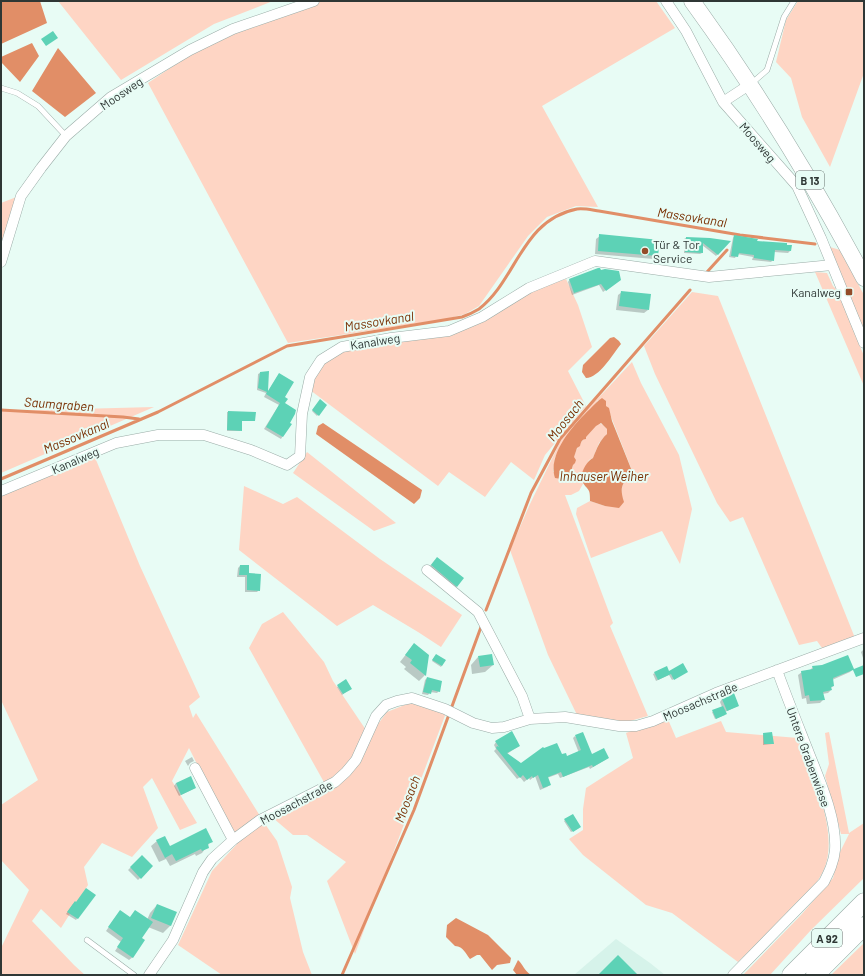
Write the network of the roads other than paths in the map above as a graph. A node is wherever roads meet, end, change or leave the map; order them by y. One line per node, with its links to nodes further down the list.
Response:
1 (314, 1): 8 (street, Moosweg)
2 (666, 1): 7 (street, Moosweg)
3 (692, 1): 5 (main road, B 13)
4 (794, 1): 5 (lane)
5 (749, 85): 7 (street); 11 (main road, B 13)
6 (1, 88): 8 (lane)
7 (723, 102): 10 (street, Moosweg)
8 (66, 136): 9 (street, Moosweg)
9 (1, 262)
10 (832, 265): 12 (street, Moosweg); 13 (street, Kanalweg)
11 (864, 278)
12 (864, 343)
13 (1, 491)
14 (427, 570): 17 (street)
15 (864, 638): 16 (street, Moosachstraße)
16 (776, 670): 17 (street, Moosachstraße); 25 (street, Untere Grabenwiese)
17 (530, 719): 19 (street, Moosachstraße)
18 (195, 768): 19 (street)
19 (233, 840): 24 (street, Moosachstraße)
20 (864, 902): 26 (highway, A 92)
21 (864, 926): 27 (highway, A 92)
22 (87, 940): 23 (lane)
23 (134, 975)
24 (149, 975)
25 (733, 975)
26 (791, 975)
27 (815, 975)

